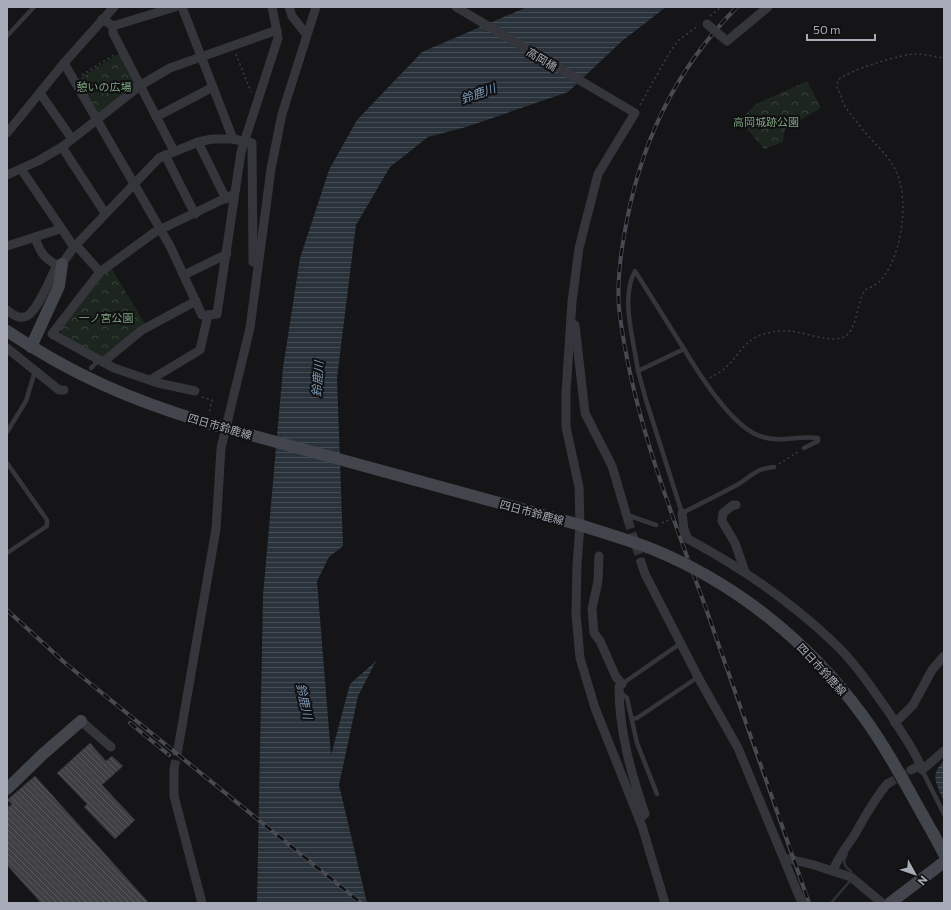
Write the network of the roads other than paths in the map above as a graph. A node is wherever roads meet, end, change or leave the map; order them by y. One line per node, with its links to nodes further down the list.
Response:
1 (34, 7): 15 (lane)
2 (114, 7): 10 (street)
3 (175, 7): 12 (street)
4 (182, 7): 16 (street)
5 (272, 7): 13 (street)
6 (289, 7): 14 (street)
7 (316, 7): 14 (street)
8 (456, 7): 48 (street, 高岡橋)
9 (768, 7): 11 (street, bridge)
10 (102, 20): 12 (street); 17 (street)
11 (705, 22)
12 (113, 26): 18 (street)
13 (277, 30): 16 (street); 26 (street)
14 (306, 34): 46 (street)
15 (7, 36)
16 (200, 56): 18 (street); 19 (street)
17 (64, 63): 20 (street); 22 (street)
18 (141, 85): 21 (street); 22 (street)
19 (213, 87): 21 (street); 25 (street)
20 (40, 93): 23 (street); 24 (street)
21 (156, 117): 29 (street)
22 (96, 121): 24 (street); 33 (street)
23 (7, 133)
24 (72, 139): 28 (street)
25 (233, 139): 26 (street); 27 (street)
26 (245, 141): 34 (street); 46 (street)
27 (198, 142): 29 (street); 34 (street)
28 (62, 147): 31 (street); 35 (street)
29 (174, 151): 30 (street)
30 (165, 155): 33 (street); 36 (street)
31 (21, 169): 32 (street); 37 (street)
32 (7, 174)
33 (133, 185): 35 (street); 38 (street)
34 (230, 196): 36 (street); 42 (street)
35 (105, 213): 41 (street)
36 (195, 214): 38 (street)
37 (60, 228): 39 (street); 41 (street)
38 (161, 230): 44 (street); 45 (street)
39 (35, 237): 40 (street); 43 (street)
40 (7, 246)
41 (75, 246): 43 (street); 44 (street)
42 (226, 254): 45 (street); 50 (street)
43 (60, 265): 49 (street); 52 (main road)
44 (100, 272): 55 (street)
45 (184, 275): 47 (street)
46 (253, 294): 62 (street)
47 (196, 301): 50 (street); 55 (street)
48 (572, 302): 69 (street); 71 (street)
49 (7, 310)
50 (208, 315): 59 (street)
51 (7, 331): 52 (main road, 四日市鈴鹿線)
52 (31, 347): 62 (main road, 四日市鈴鹿線)
53 (7, 348): 57 (street)
54 (684, 349): 58 (lane); 58 (lane); 64 (lane)
55 (101, 361): 56 (lane); 59 (street)
56 (91, 368)
57 (35, 371): 60 (street); 63 (lane)
58 (638, 371): 68 (lane)
59 (150, 380): 61 (street)
60 (66, 389)
61 (195, 391)
62 (229, 429): 71 (main road, 四日市鈴鹿線); 84 (street)
63 (7, 432)
64 (804, 448)
65 (7, 463): 72 (lane)
66 (774, 467): 68 (lane)
67 (736, 506): 75 (street)
68 (682, 513): 75 (street)
69 (628, 517): 70 (lane)
70 (656, 524)
71 (580, 525): 93 (street); 94 (main road, 四日市鈴鹿線, bridge)
72 (7, 553)
73 (599, 556): 79 (street)
74 (641, 562): 76 (street)
75 (744, 572): 82 (street)
76 (681, 643): 78 (street); 79 (lane)
77 (944, 656): 82 (street)
78 (698, 677): 80 (lane); 95 (street)
79 (621, 688): 80 (lane); 93 (street)
80 (632, 719): 91 (lane)
81 (81, 721): 83 (street); 90 (main road)
82 (896, 723): 86 (street)
83 (111, 747)
84 (178, 749)
85 (944, 751): 86 (street)
86 (921, 767): 88 (street); 92 (lane)
87 (174, 768): 98 (street)
88 (911, 770)
89 (887, 784): 97 (street)
90 (7, 789)
91 (657, 794)
92 (944, 814)
93 (639, 818): 99 (street)
94 (944, 854)
95 (785, 858): 97 (street); 100 (street)
96 (944, 862): 102 (main road)
97 (834, 871): 101 (street)
98 (202, 903)
99 (665, 903)
100 (802, 903)
101 (882, 903)
102 (890, 903)

